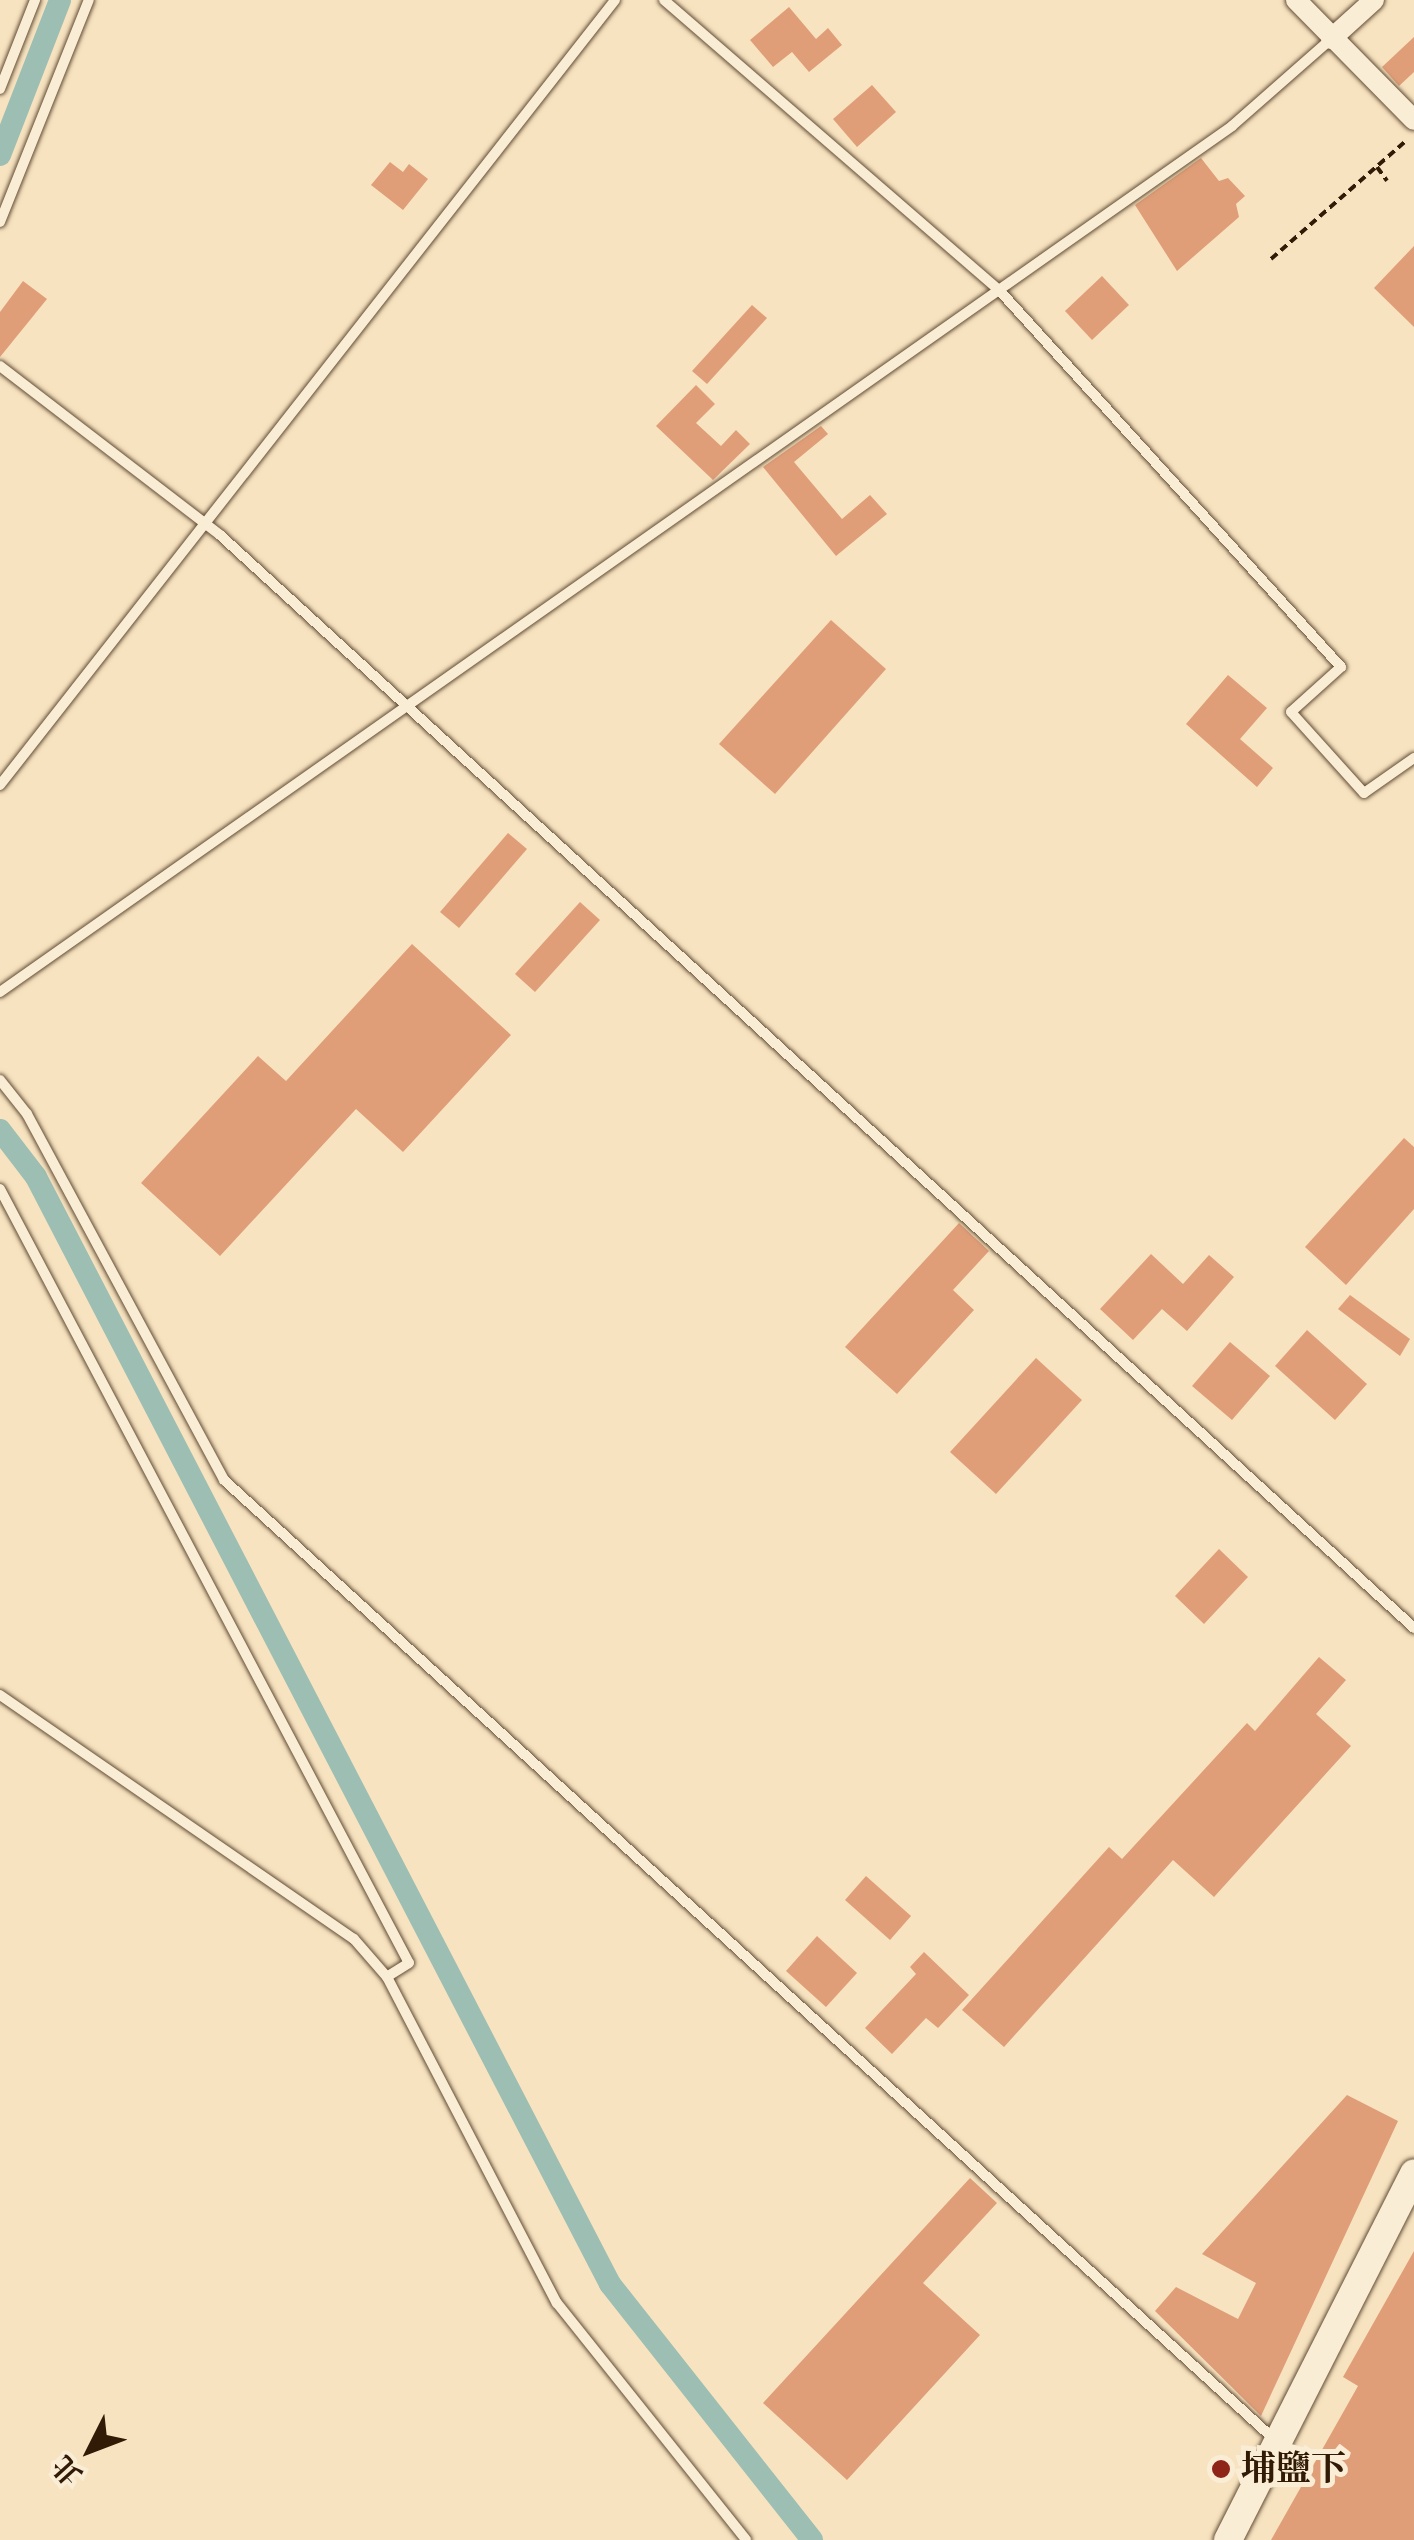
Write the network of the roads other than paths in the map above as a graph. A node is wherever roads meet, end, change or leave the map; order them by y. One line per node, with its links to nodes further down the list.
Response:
1 (35, 0): 8 (lane)
2 (89, 0): 10 (lane)
3 (615, 0): 13 (lane)
4 (664, 0): 11 (lane)
5 (1296, 0): 7 (street)
6 (1374, 0): 7 (street)
7 (1331, 38): 9 (street); 11 (lane)
8 (0, 89)
9 (1414, 120)
10 (0, 222)
11 (999, 290): 14 (lane); 15 (lane)
12 (0, 366): 13 (lane)
13 (207, 524): 14 (lane); 16 (lane)
14 (412, 706): 17 (lane); 20 (lane)
15 (1414, 758)
16 (0, 785)
17 (0, 992)
18 (0, 1080): 24 (lane)
19 (0, 1189): 22 (lane)
20 (1414, 1628)
21 (0, 1695): 22 (lane)
22 (387, 1977): 25 (lane)
23 (1414, 2174): 24 (main road)
24 (1278, 2442): 26 (main road)
25 (746, 2540)
26 (1228, 2540)

